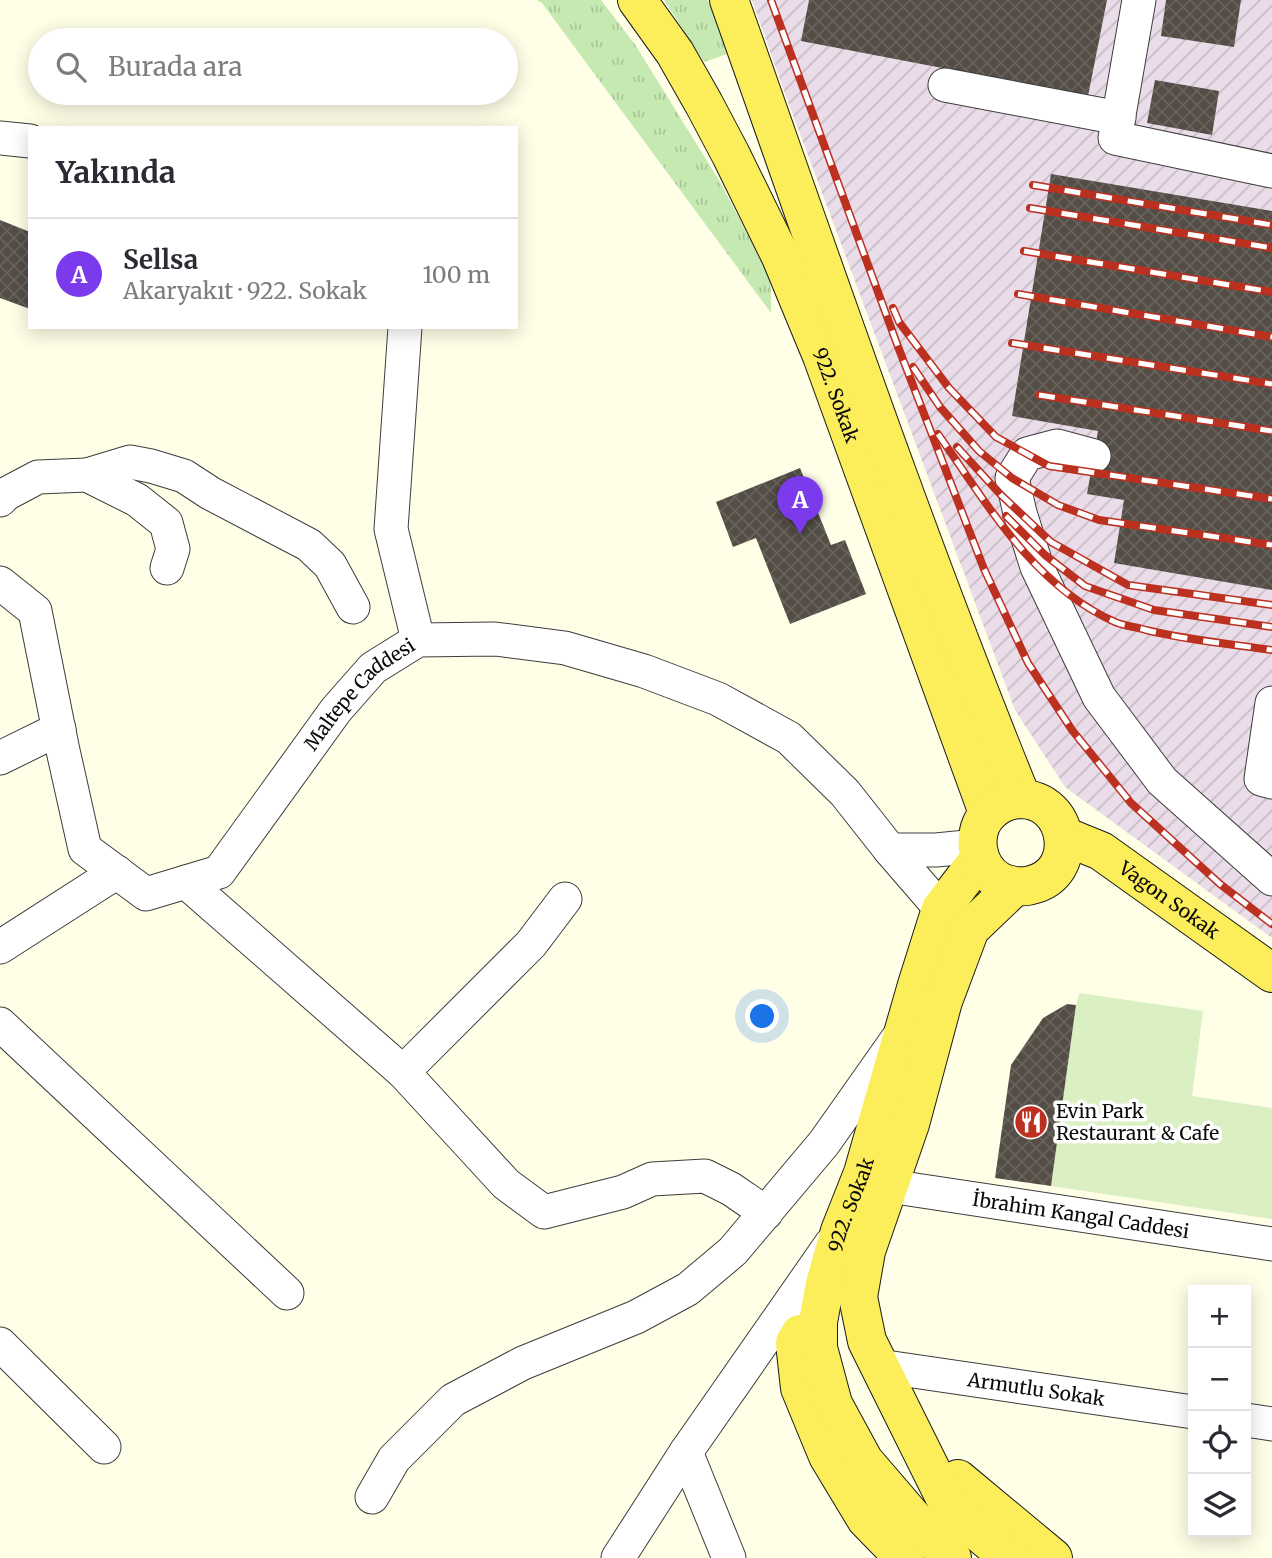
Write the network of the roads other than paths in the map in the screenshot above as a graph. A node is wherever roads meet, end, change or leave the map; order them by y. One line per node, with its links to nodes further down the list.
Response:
1 (638, 0): 21 (main road, 922. Sokak)
2 (729, 0): 21 (main road, 922. Sokak)
3 (1139, 0): 5 (street)
4 (945, 85): 5 (street)
5 (1119, 118): 8 (street)
6 (0, 138): 7 (street)
7 (28, 141)
8 (1272, 171)
9 (405, 329): 16 (street)
10 (1094, 456): 25 (street)
11 (87, 475): 12 (street); 13 (street); 15 (street)
12 (0, 500)
13 (167, 568)
14 (0, 583): 18 (street, Maltepe Caddesi)
15 (353, 607)
16 (418, 640): 23 (street, Maltepe Caddesi); 26 (street, Maltepe Caddesi)
17 (1272, 703): 20 (street)
18 (59, 729): 19 (street); 24 (street, Maltepe Caddesi)
19 (0, 758)
20 (1272, 782)
21 (992, 829): 22 (main road); 23 (street); 27 (main road); 29 (main road, 922. Sokak)
22 (1064, 836): 27 (main road); 31 (main road, Vagon Sokak)
23 (890, 850): 29 (street, Maltepe Caddesi)
24 (117, 872): 26 (street, Maltepe Caddesi); 30 (street)
25 (1272, 879)
26 (186, 882): 34 (street)
27 (1014, 886): 35 (main road)
28 (565, 899): 34 (street)
29 (941, 909): 33 (main road, 922. Sokak)
30 (0, 947)
31 (1272, 973)
32 (0, 1024): 39 (street)
33 (905, 1027): 36 (street); 37 (main road, 922. Sokak)
34 (403, 1072): 36 (street)
35 (889, 1186): 38 (street, İbrahim Kangal Caddesi); 41 (main road)
36 (766, 1213): 48 (street)
37 (840, 1231): 47 (street); 49 (main road, 922. Sokak)
38 (1272, 1244)
39 (287, 1293)
40 (0, 1344): 46 (street)
41 (879, 1366): 42 (street, Armutlu Sokak); 43 (main road)
42 (1188, 1411)
43 (906, 1421): 49 (main road); 53 (main road)
44 (1251, 1421): 45 (street)
45 (1272, 1424)
46 (104, 1447)
47 (686, 1452): 50 (street); 51 (street)
48 (372, 1497)
49 (934, 1541): 52 (main road)
50 (618, 1558)
51 (729, 1558)
52 (1009, 1558)
53 (1054, 1558)

